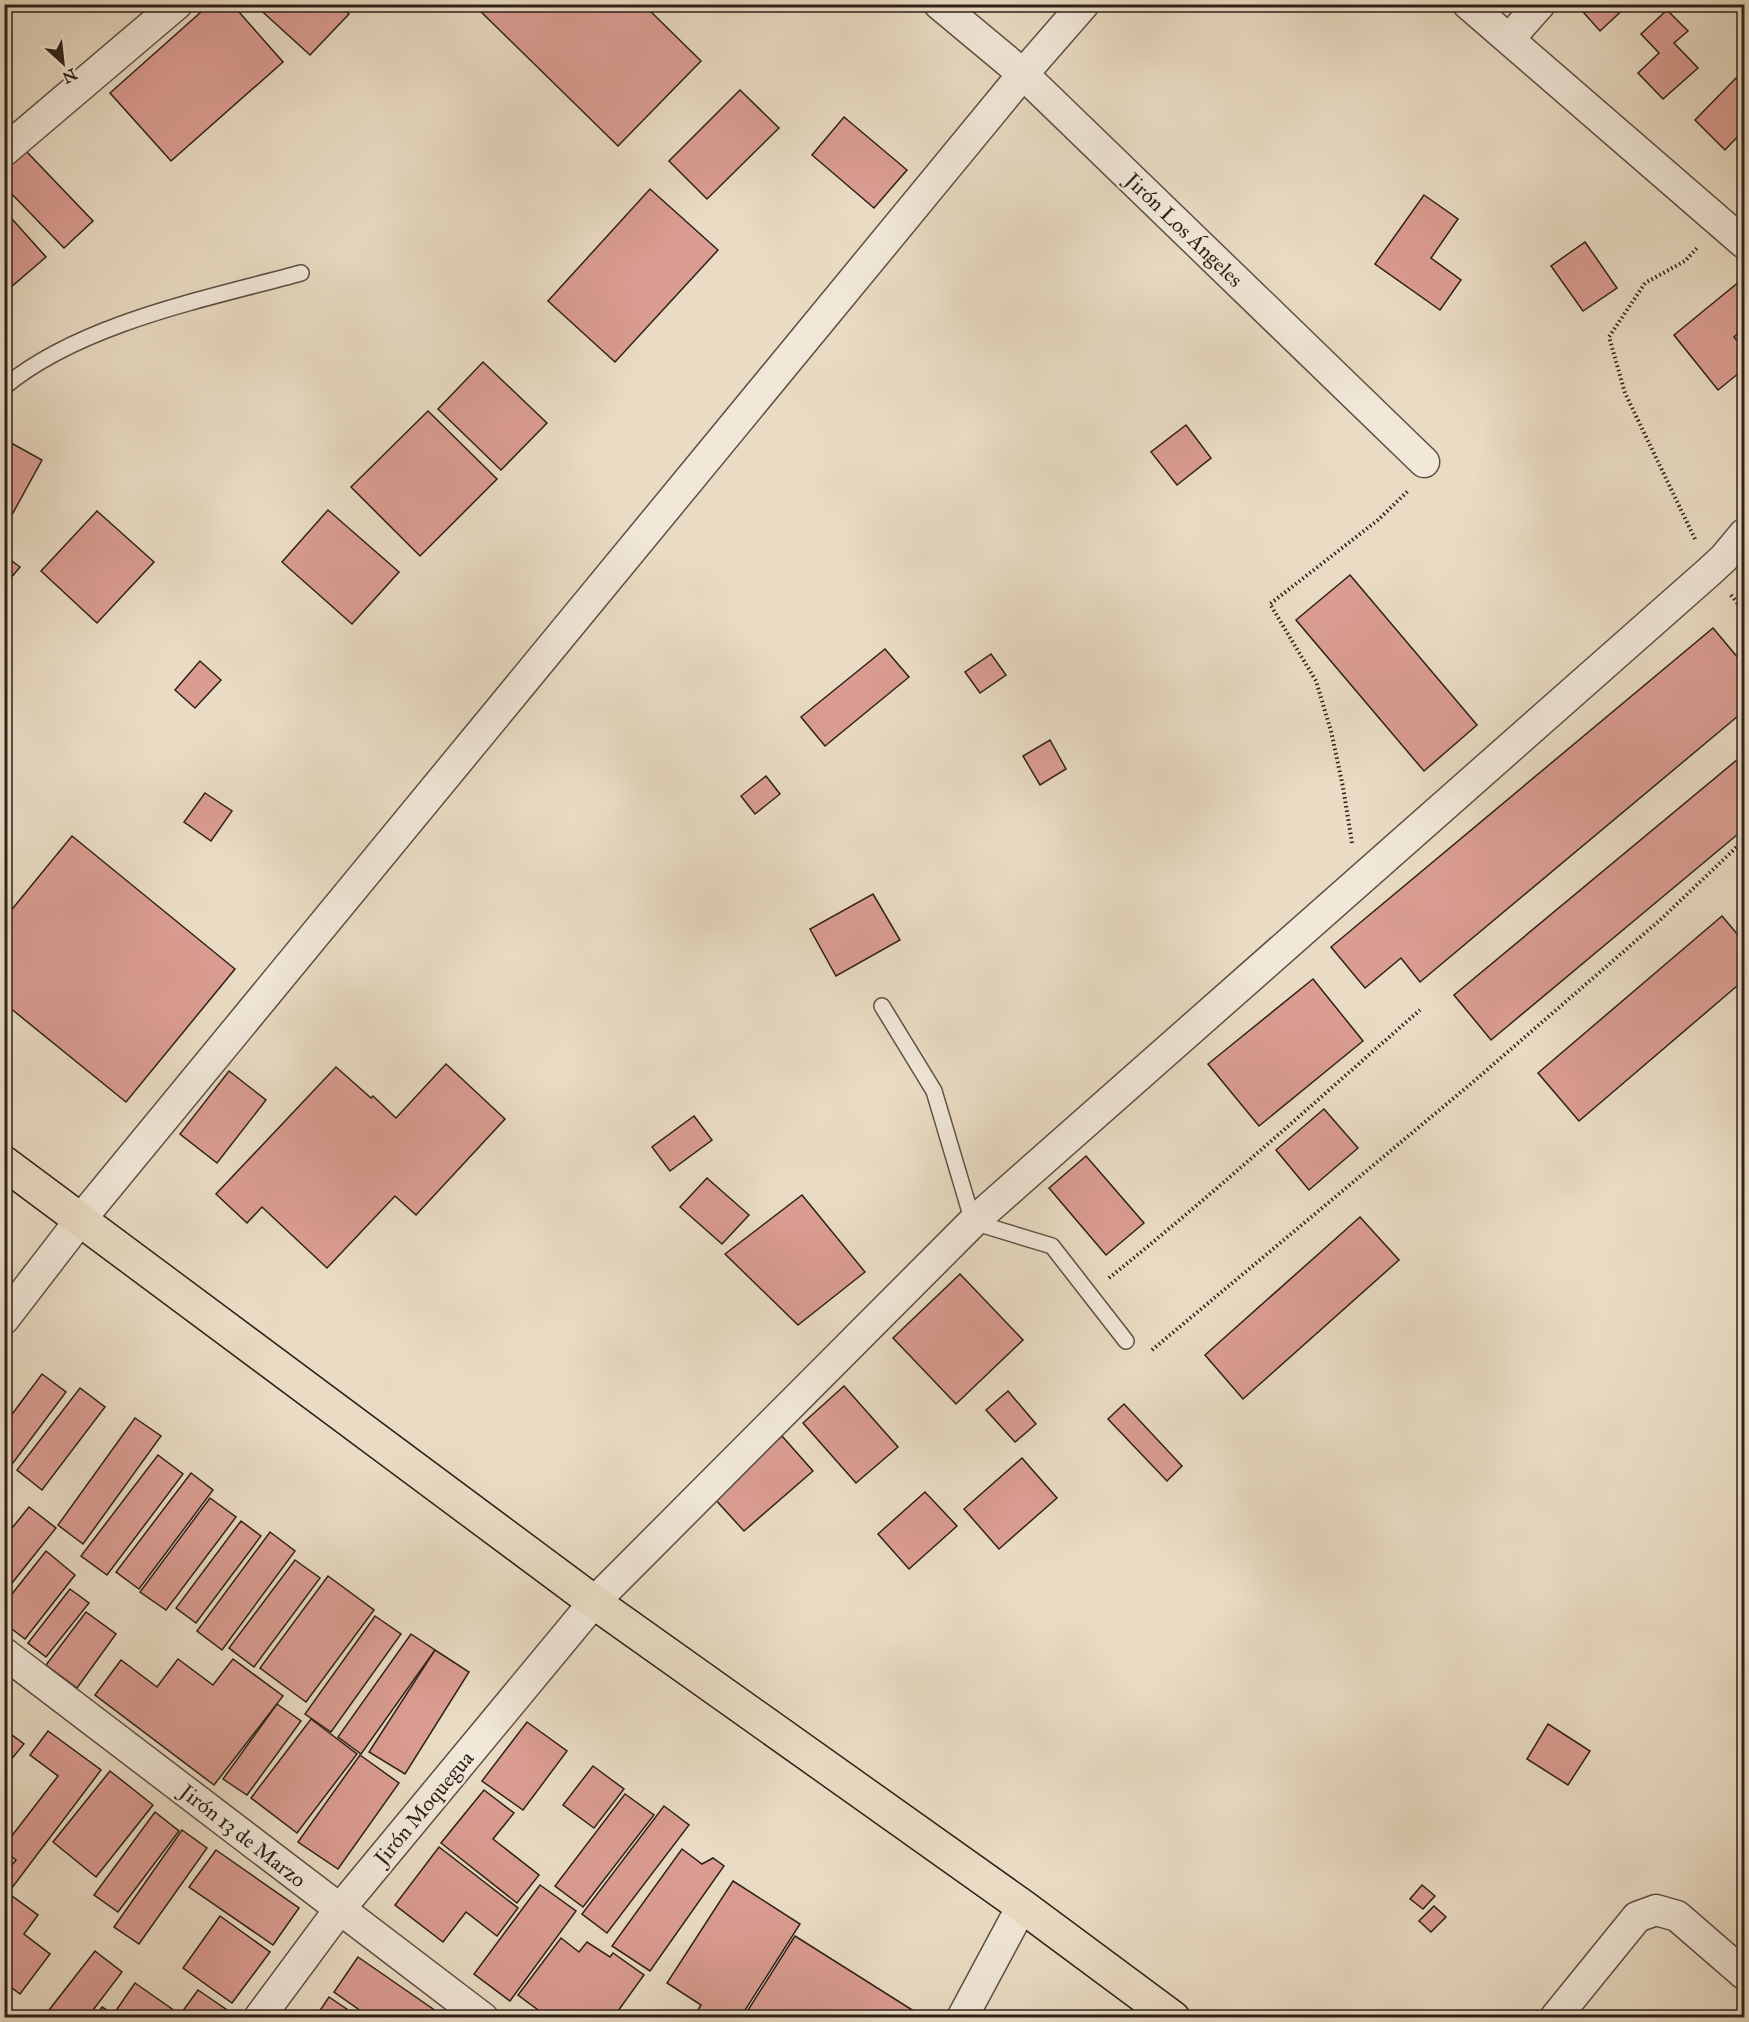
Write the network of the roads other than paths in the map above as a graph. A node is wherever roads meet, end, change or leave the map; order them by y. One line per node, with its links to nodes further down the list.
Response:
1 (177, 4): 8 (street)
2 (939, 4): 7 (street, Jirón Los Ángeles)
3 (1084, 4): 7 (street)
4 (1468, 4): 6 (street)
5 (1540, 4): 6 (street)
6 (1509, 39): 9 (street)
7 (1023, 74): 12 (street, Jirón Los Ángeles); 16 (street)
8 (4, 151)
9 (1744, 243)
10 (301, 273): 11 (lane)
11 (4, 387)
12 (1424, 462)
13 (1744, 534): 17 (street, Jirón Moquegua)
14 (882, 1006): 17 (lane)
15 (4, 1163): 16 (highway)
16 (81, 1219): 18 (street); 20 (highway)
17 (974, 1222): 19 (lane); 20 (street, Jirón Moquegua)
18 (4, 1319)
19 (1126, 1341)
20 (594, 1602): 22 (highway); 23 (street, Jirón Moquegua)
21 (4, 1653): 23 (street, Jirón 13 de Marzo)
22 (1022, 1906): 27 (street); 28 (highway)
23 (339, 1910): 25 (street, Jirón Moquegua); 26 (street, Jirón 13 de Marzo)
24 (1744, 1974): 29 (street)
25 (259, 2018)
26 (483, 2018)
27 (962, 2018)
28 (1173, 2018)
29 (1555, 2018)

